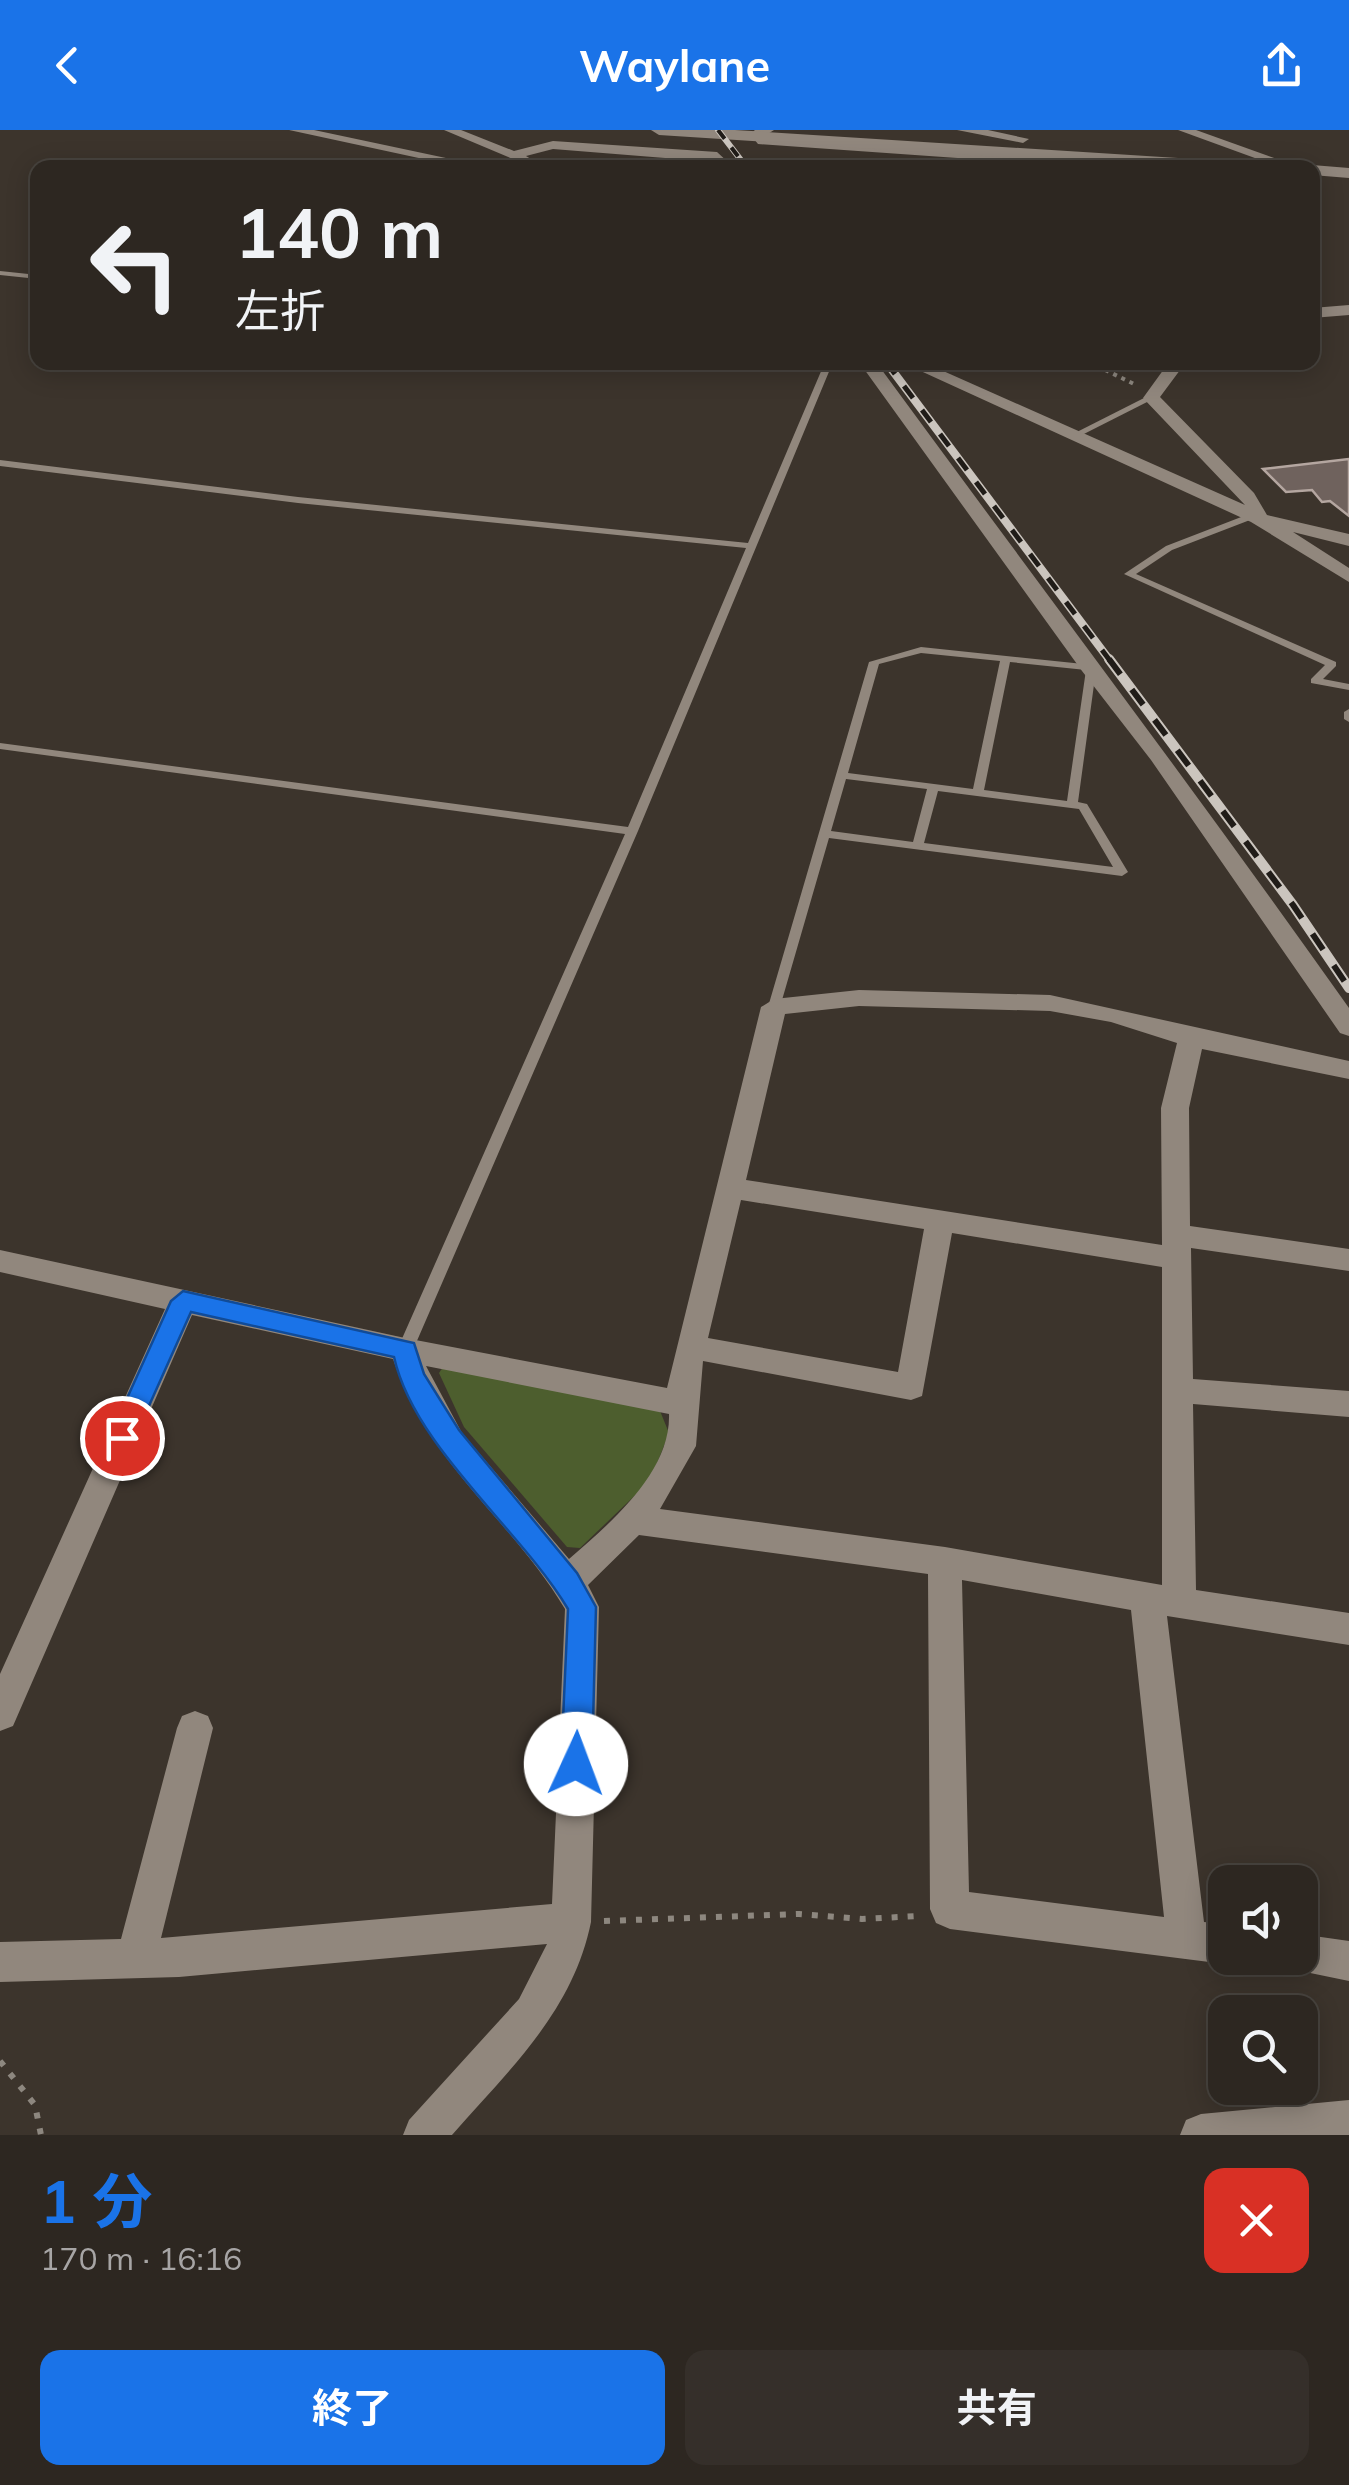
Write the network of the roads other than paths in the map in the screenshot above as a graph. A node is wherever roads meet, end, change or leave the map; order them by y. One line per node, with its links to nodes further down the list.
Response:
1 (295, 130): 17 (street)
2 (450, 130): 12 (street)
3 (559, 130): 5 (street)
4 (659, 130): 23 (street)
5 (700, 130)
6 (771, 130): 10 (street); 13 (street)
7 (963, 130): 14 (street)
8 (1184, 130): 24 (street)
9 (498, 132): 12 (street)
10 (853, 132): 13 (street)
11 (942, 134): 13 (street)
12 (473, 138): 16 (street)
13 (921, 146): 14 (street); 21 (street)
14 (1017, 148): 22 (street)
15 (623, 150): 16 (street); 19 (street); 20 (street)
16 (514, 156): 18 (street)
17 (447, 160)
18 (523, 160)
19 (617, 160)
20 (720, 160)
21 (931, 160)
22 (1100, 160)
23 (1129, 160)
24 (1272, 160)
25 (1320, 170): 26 (street)
26 (1349, 172)
27 (0, 273): 28 (lane)
28 (30, 276)
29 (1349, 310): 30 (street)
30 (1320, 312)
31 (826, 370): 40 (lane)
32 (874, 370): 43 (street)
33 (925, 370): 36 (street)
34 (1172, 370): 35 (street)
35 (1152, 396): 36 (lane); 38 (street)
36 (1071, 437): 38 (street)
37 (0, 463): 40 (lane)
38 (1258, 518): 39 (street); 41 (street); 44 (lane)
39 (1345, 537)
40 (750, 546): 50 (lane)
41 (1349, 576)
42 (1006, 658): 43 (lane); 46 (lane); 48 (lane)
43 (1090, 669): 49 (lane); 54 (street)
44 (1349, 686)
45 (0, 746): 50 (lane)
46 (841, 776): 47 (lane); 51 (lane)
47 (933, 787): 48 (lane); 52 (lane)
48 (978, 793): 49 (lane)
49 (1072, 804): 52 (lane)
50 (632, 831): 64 (lane)
51 (824, 834): 52 (lane); 53 (lane)
52 (918, 846)
53 (774, 1007): 55 (street); 57 (street)
54 (1349, 1027)
55 (1192, 1038): 56 (street); 59 (street)
56 (1349, 1070)
57 (731, 1188): 58 (street); 63 (street)
58 (940, 1220): 59 (street); 63 (street)
59 (1176, 1247): 60 (street); 65 (street)
60 (1349, 1260)
61 (0, 1261): 62 (street)
62 (183, 1301): 64 (street); 73 (street)
63 (692, 1347): 66 (street)
64 (405, 1350): 66 (street); 70 (street)
65 (1177, 1390): 67 (street); 71 (street)
66 (680, 1403): 68 (street)
67 (1349, 1404)
68 (630, 1519): 69 (street); 70 (street)
69 (946, 1562): 71 (street); 76 (street)
70 (567, 1582): 75 (street)
71 (1163, 1600): 72 (street); 76 (street)
72 (1349, 1629)
73 (0, 1714)
74 (195, 1728): 79 (street)
75 (570, 1922): 79 (street); 83 (street)
76 (1186, 1939): 77 (street)
77 (1208, 1942)
78 (1318, 1956): 80 (street)
79 (136, 1958): 81 (street)
80 (1349, 1960)
81 (0, 1962)
82 (1349, 2122): 84 (street)
83 (424, 2135)
84 (1201, 2135)

